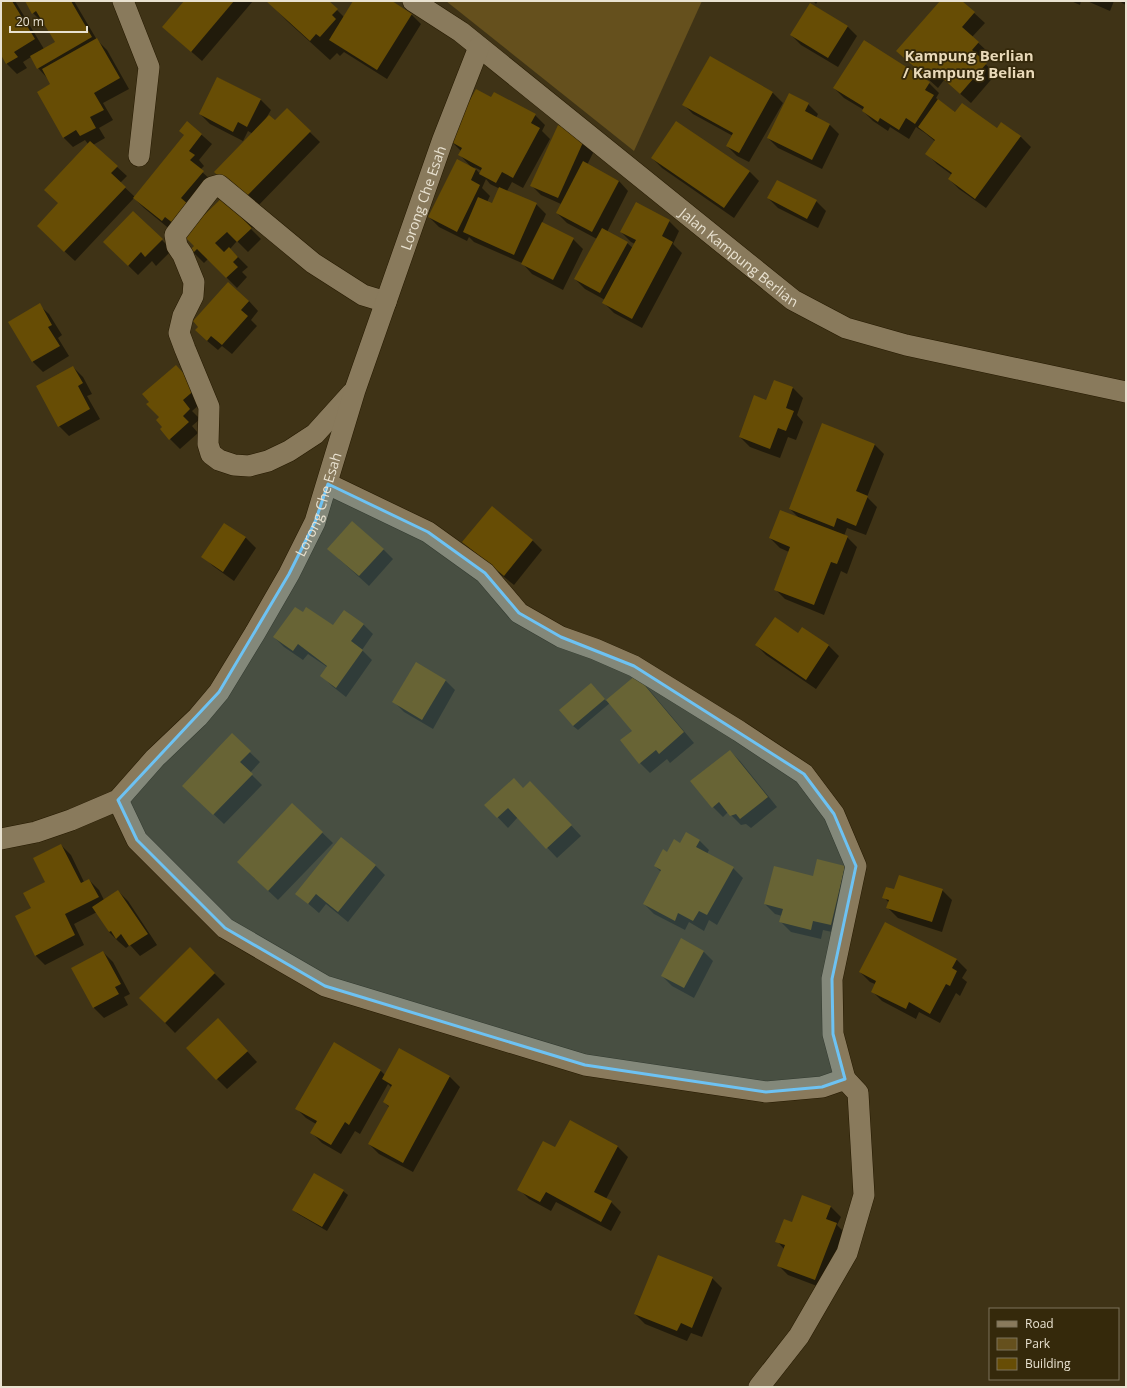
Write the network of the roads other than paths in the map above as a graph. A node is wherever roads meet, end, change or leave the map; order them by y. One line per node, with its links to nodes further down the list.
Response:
1 (123, 1): 4 (street)
2 (413, 1): 3 (street, Jalan Kampung Berlian)
3 (479, 47): 5 (street, Lorong Che Esah); 7 (street, Jalan Kampung Berlian)
4 (139, 156)
5 (386, 302): 6 (street, Lorong Che Esah); 6 (street)
6 (355, 390): 8 (street, Lorong Che Esah)
7 (1126, 392)
8 (328, 484): 9 (street, Lorong Che Esah); 11 (street)
9 (118, 800): 10 (street, Lorong Che Esah); 11 (street)
10 (1, 839)
11 (845, 1079): 12 (street)
12 (759, 1387)

